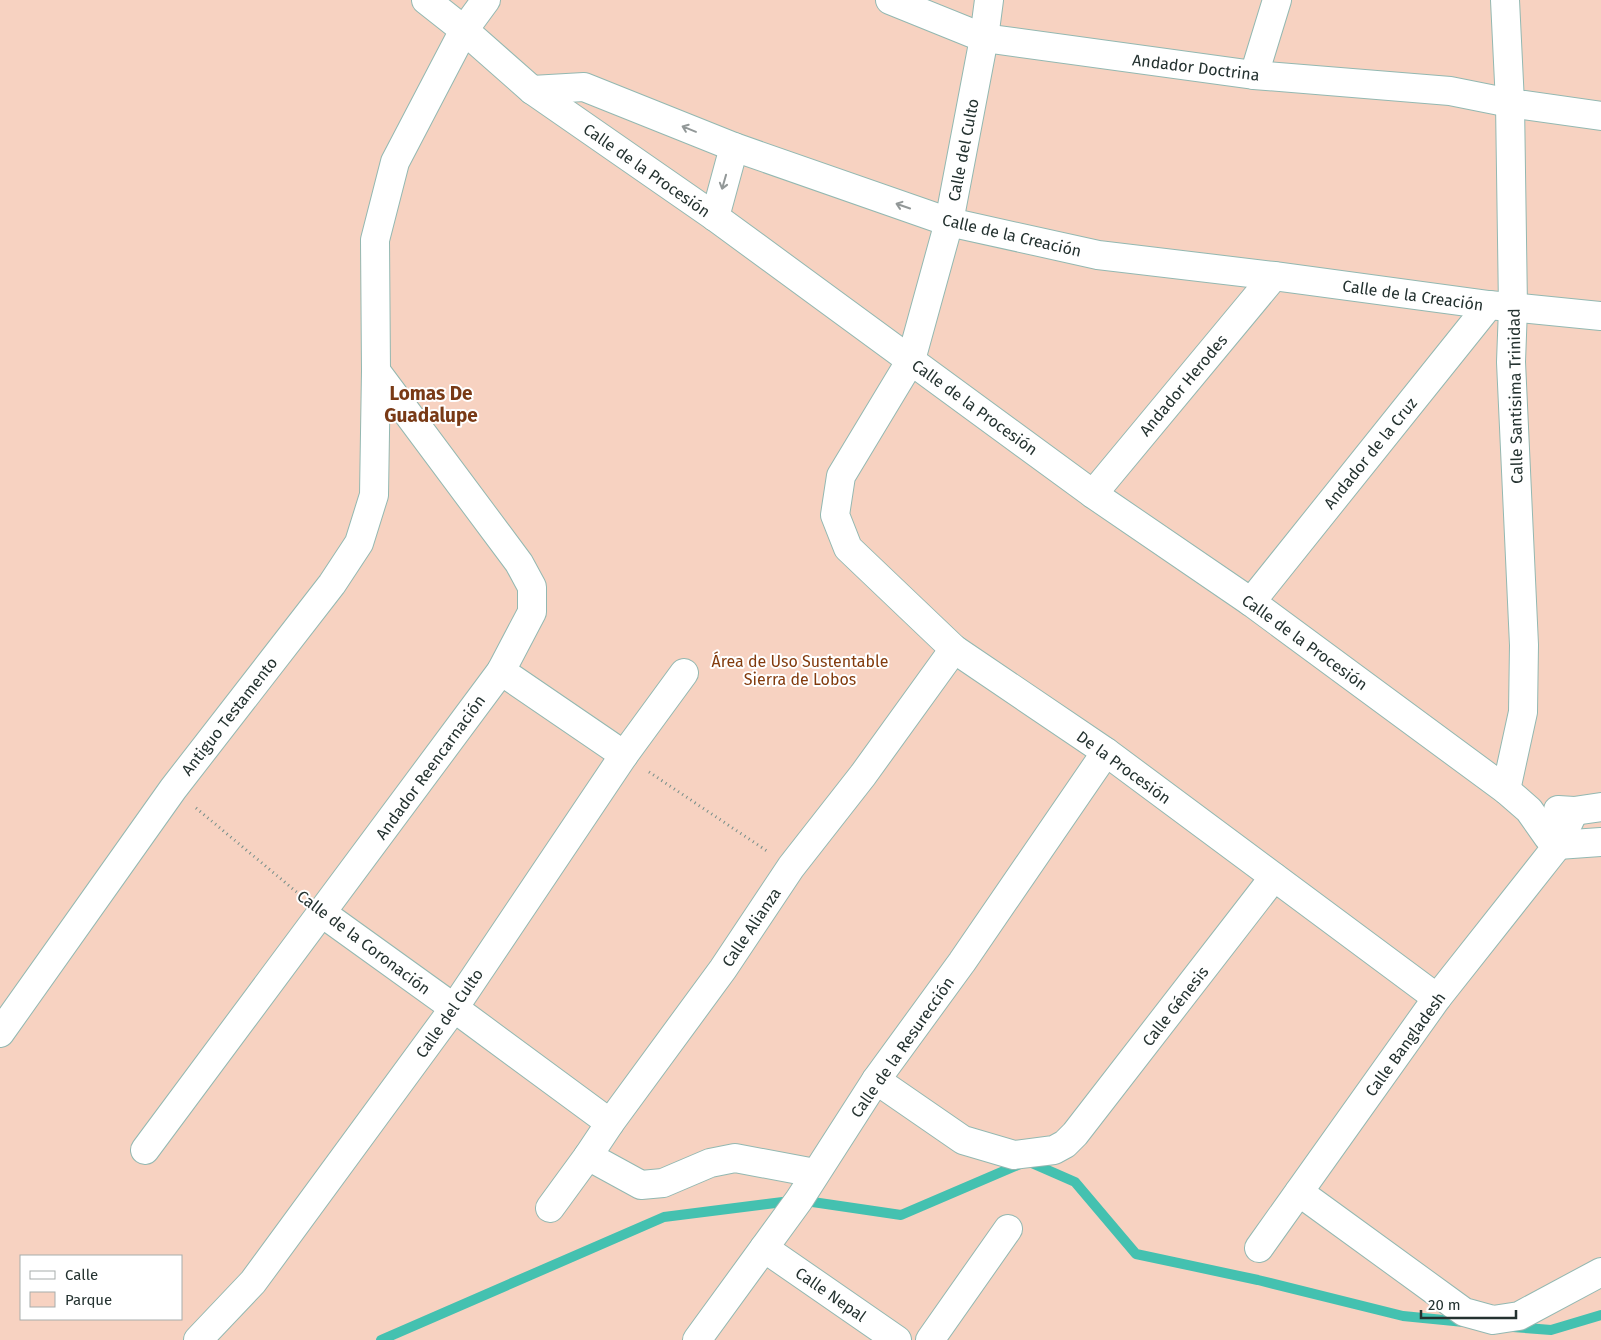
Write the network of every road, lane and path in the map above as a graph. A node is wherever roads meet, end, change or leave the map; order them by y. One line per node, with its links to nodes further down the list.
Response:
1 (426, 0): 7 (street, Calle de la Procesión)
2 (486, 0): 7 (street, Antiguo Testamento)
3 (890, 0): 8 (street, Andador Doctrina)
4 (989, 0): 8 (street, Calle del Culto)
5 (1277, 0): 9 (street)
6 (1505, 0): 11 (street, Calle Santisima Trinidad)
7 (464, 30): 10 (street, Calle de la Procesión); 20 (street, Antiguo Testamento)
8 (984, 38): 9 (street, Andador Doctrina); 15 (street, Calle del Culto)
9 (1254, 75): 11 (street, Andador Doctrina)
10 (532, 90): 13 (street, Calle de la Creación, one-way to 10); 14 (street, Calle de la Procesión)
11 (1510, 102): 12 (street, Andador Doctrina); 17 (street, Calle Santisima Trinidad)
12 (1601, 116)
13 (734, 147): 14 (street, one-way to 14); 15 (street, Calle de la Creación, one-way to 13)
14 (715, 217): 19 (street, Calle de la Procesión)
15 (949, 222): 16 (street, Calle de la Creación); 19 (street, Calle del Culto)
16 (1274, 276): 17 (street, Calle de la Creación); 21 (street, Andador Herodes)
17 (1500, 306): 18 (street, Calle de la Creación); 23 (street, Andador de la Cruz); 30 (street, Calle Santisima Trinidad)
18 (1601, 316)
19 (911, 360): 21 (street, Calle de la Procesión); 22 (street, Calle del Culto)
20 (376, 371): 25 (street, Andador Reencarnación); 29 (street, Antiguo Testamento)
21 (1093, 494): 23 (street, Calle de la Procesión)
22 (835, 515): 24 (street, De la Procesión)
23 (1251, 602): 30 (street, Calle de la Procesión)
24 (954, 648): 27 (street, De la Procesión); 36 (street, Calle Alianza)
25 (501, 671): 28 (street); 38 (street, Andador Reencarnación)
26 (684, 673): 28 (street, Calle del Culto)
27 (1106, 752): 37 (street, De la Procesión); 42 (street, Calle de la Resurección)
28 (624, 755): 36 (path); 40 (street, Calle del Culto)
29 (173, 789): 38 (path, Calle de la Coronación); 41 (street, Antiguo Testamento)
30 (1506, 790): 32 (street, Calle de la Procesión)
31 (1601, 807): 33 (street)
32 (1528, 810): 33 (street); 35 (street, Calle de la Procesión)
33 (1574, 811): 35 (street, Calle Bangladesh)
34 (1601, 842): 35 (street)
35 (1558, 845): 39 (street, Calle Bangladesh)
36 (791, 867): 43 (street, Calle Alianza)
37 (1274, 877): 39 (street, De la Procesión); 42 (street, Calle Génesis)
38 (322, 913): 40 (street, Calle de la Coronación); 44 (street, Andador Reencarnación)
39 (1437, 998): 47 (street, Calle Bangladesh)
40 (454, 1008): 43 (street, Calle de la Coronación); 53 (street, Calle del Culto)
41 (0, 1033)
42 (876, 1080): 46 (street, Calle de la Resurección)
43 (610, 1123): 45 (street, Calle Alianza)
44 (145, 1150)
45 (588, 1156): 46 (street); 48 (street, Calle Alianza)
46 (815, 1173): 50 (street, Calle de la Resurección)
47 (1299, 1192): 51 (street, Calle Bangladesh); 52 (street)
48 (550, 1208)
49 (1008, 1229): 56 (street)
50 (764, 1248): 54 (street, Calle de la Resurección); 55 (street, Calle Nepal)
51 (1259, 1248)
52 (1601, 1272)
53 (198, 1340)
54 (697, 1340)
55 (897, 1340)
56 (930, 1340)

